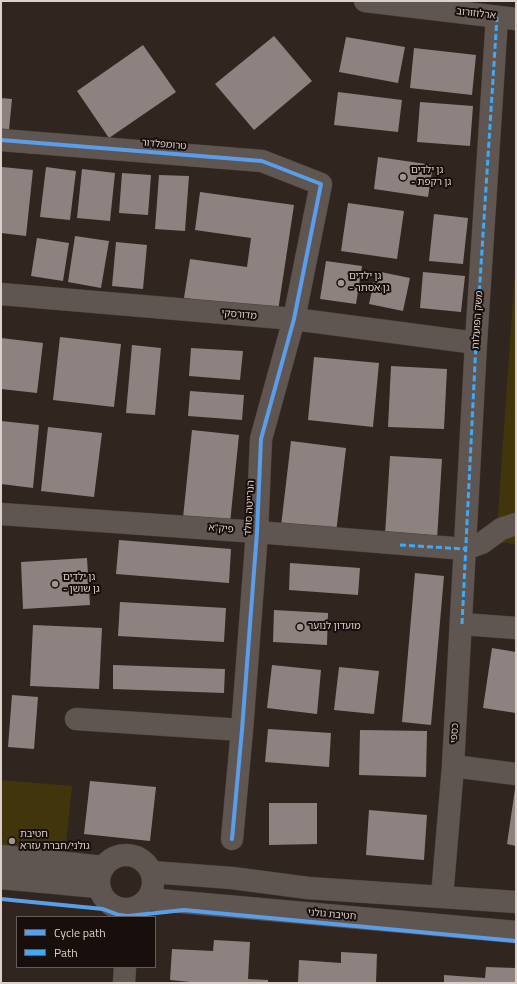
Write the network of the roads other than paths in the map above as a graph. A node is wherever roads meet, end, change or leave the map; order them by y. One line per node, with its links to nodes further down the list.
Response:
1 (365, 1): 2 (street, ארלוזורוב)
2 (507, 18): 7 (street, משק הפועלות)
3 (1, 140): 4 (street, טרומפלדור)
4 (321, 184): 6 (street, הנרייטה סולד)
5 (1, 294): 6 (street, מדורסקי)
6 (294, 319): 7 (street, מדורסקי); 10 (street, הנרייטה סולד)
7 (476, 343): 11 (street, משק הפועלות)
8 (1, 514): 10 (street, פיק"א)
9 (516, 524): 11 (street)
10 (257, 532): 11 (street, פיק"א); 15 (street, הנרייטה סולד)
11 (465, 549): 12 (street, משק הפועלות)
12 (462, 624): 13 (street); 16 (street, כספי)
13 (516, 628)
14 (76, 718): 15 (street)
15 (242, 730): 18 (street, הנרייטה סולד)
16 (453, 766): 17 (street); 23 (street, כספי)
17 (516, 774)
18 (232, 839)
19 (1, 856): 21 (street)
20 (151, 872): 21 (street); 23 (street); 24 (street)
21 (100, 877): 22 (street); 26 (street)
22 (1, 878)
23 (442, 897): 25 (street)
24 (148, 899): 26 (street); 27 (street, חטיבת גולני)
25 (513, 899)
26 (128, 913)
27 (516, 932)
28 (125, 968): 29 (street)
29 (124, 983)

